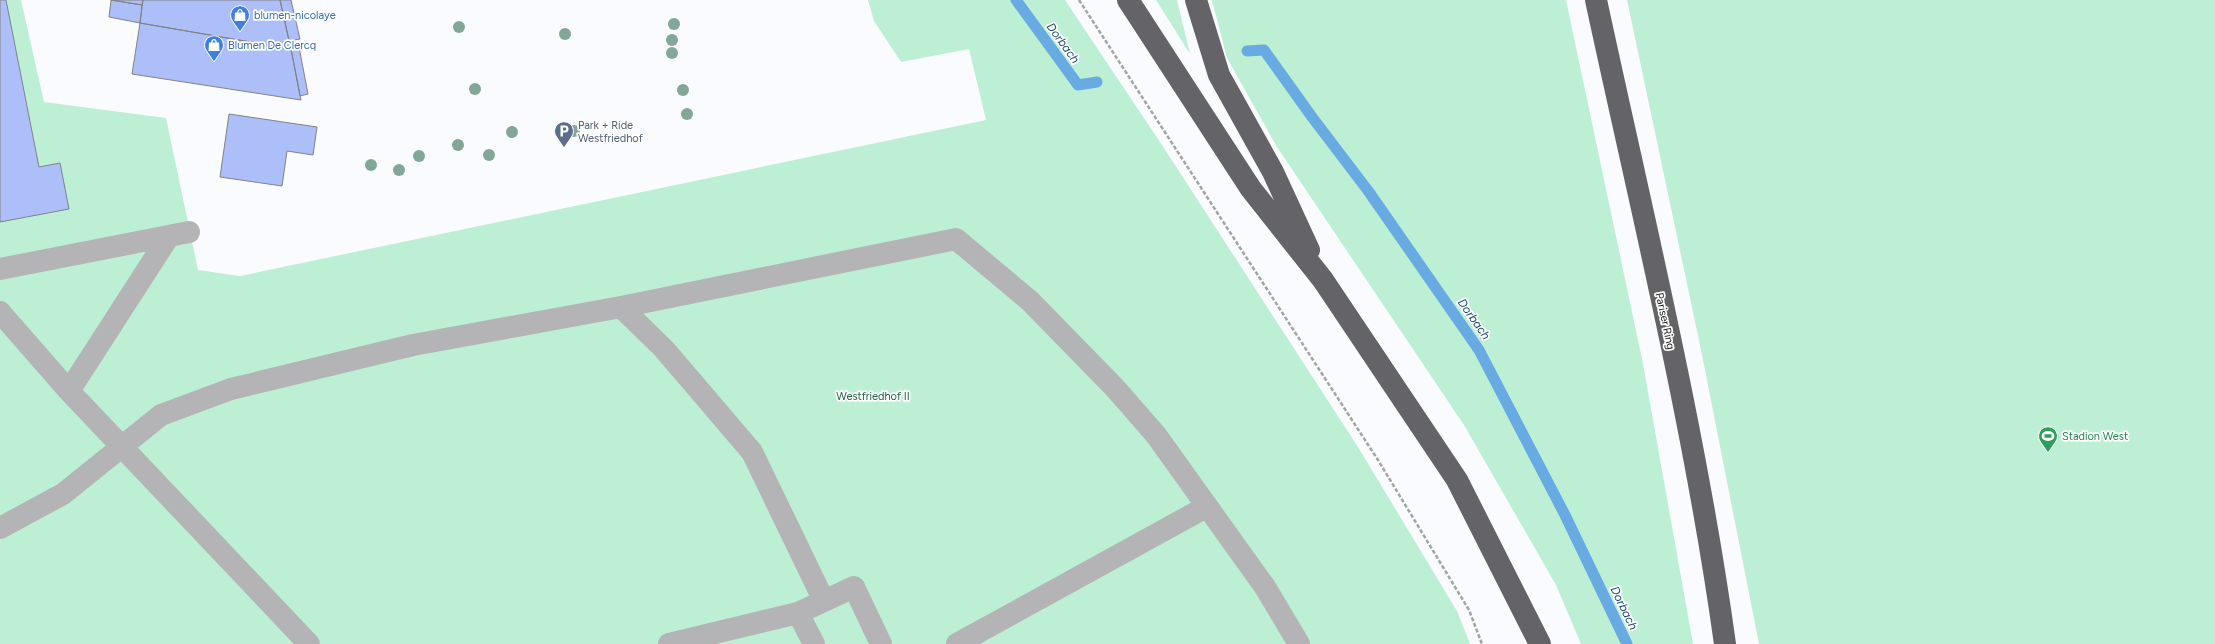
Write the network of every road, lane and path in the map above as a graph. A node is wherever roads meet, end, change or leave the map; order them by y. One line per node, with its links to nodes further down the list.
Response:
1 (1079, 0): 23 (path)
2 (1128, 0): 8 (highway)
3 (1196, 0): 8 (highway)
4 (1596, 0): 25 (highway, Pariser Ring)
5 (189, 232): 6 (lane)
6 (168, 236): 7 (lane); 11 (lane)
7 (0, 269)
8 (1323, 280): 24 (highway)
9 (621, 307): 12 (lane); 13 (lane); 15 (lane)
10 (0, 312): 11 (lane)
11 (69, 391): 12 (lane)
12 (121, 446): 14 (lane); 17 (lane)
13 (1206, 507): 21 (lane); 22 (lane)
14 (0, 528)
15 (824, 601): 16 (lane); 20 (lane)
16 (798, 613): 18 (lane); 19 (lane)
17 (310, 644)
18 (669, 644)
19 (814, 644)
20 (881, 644)
21 (957, 644)
22 (1299, 644)
23 (1482, 644)
24 (1540, 644)
25 (1725, 644)

